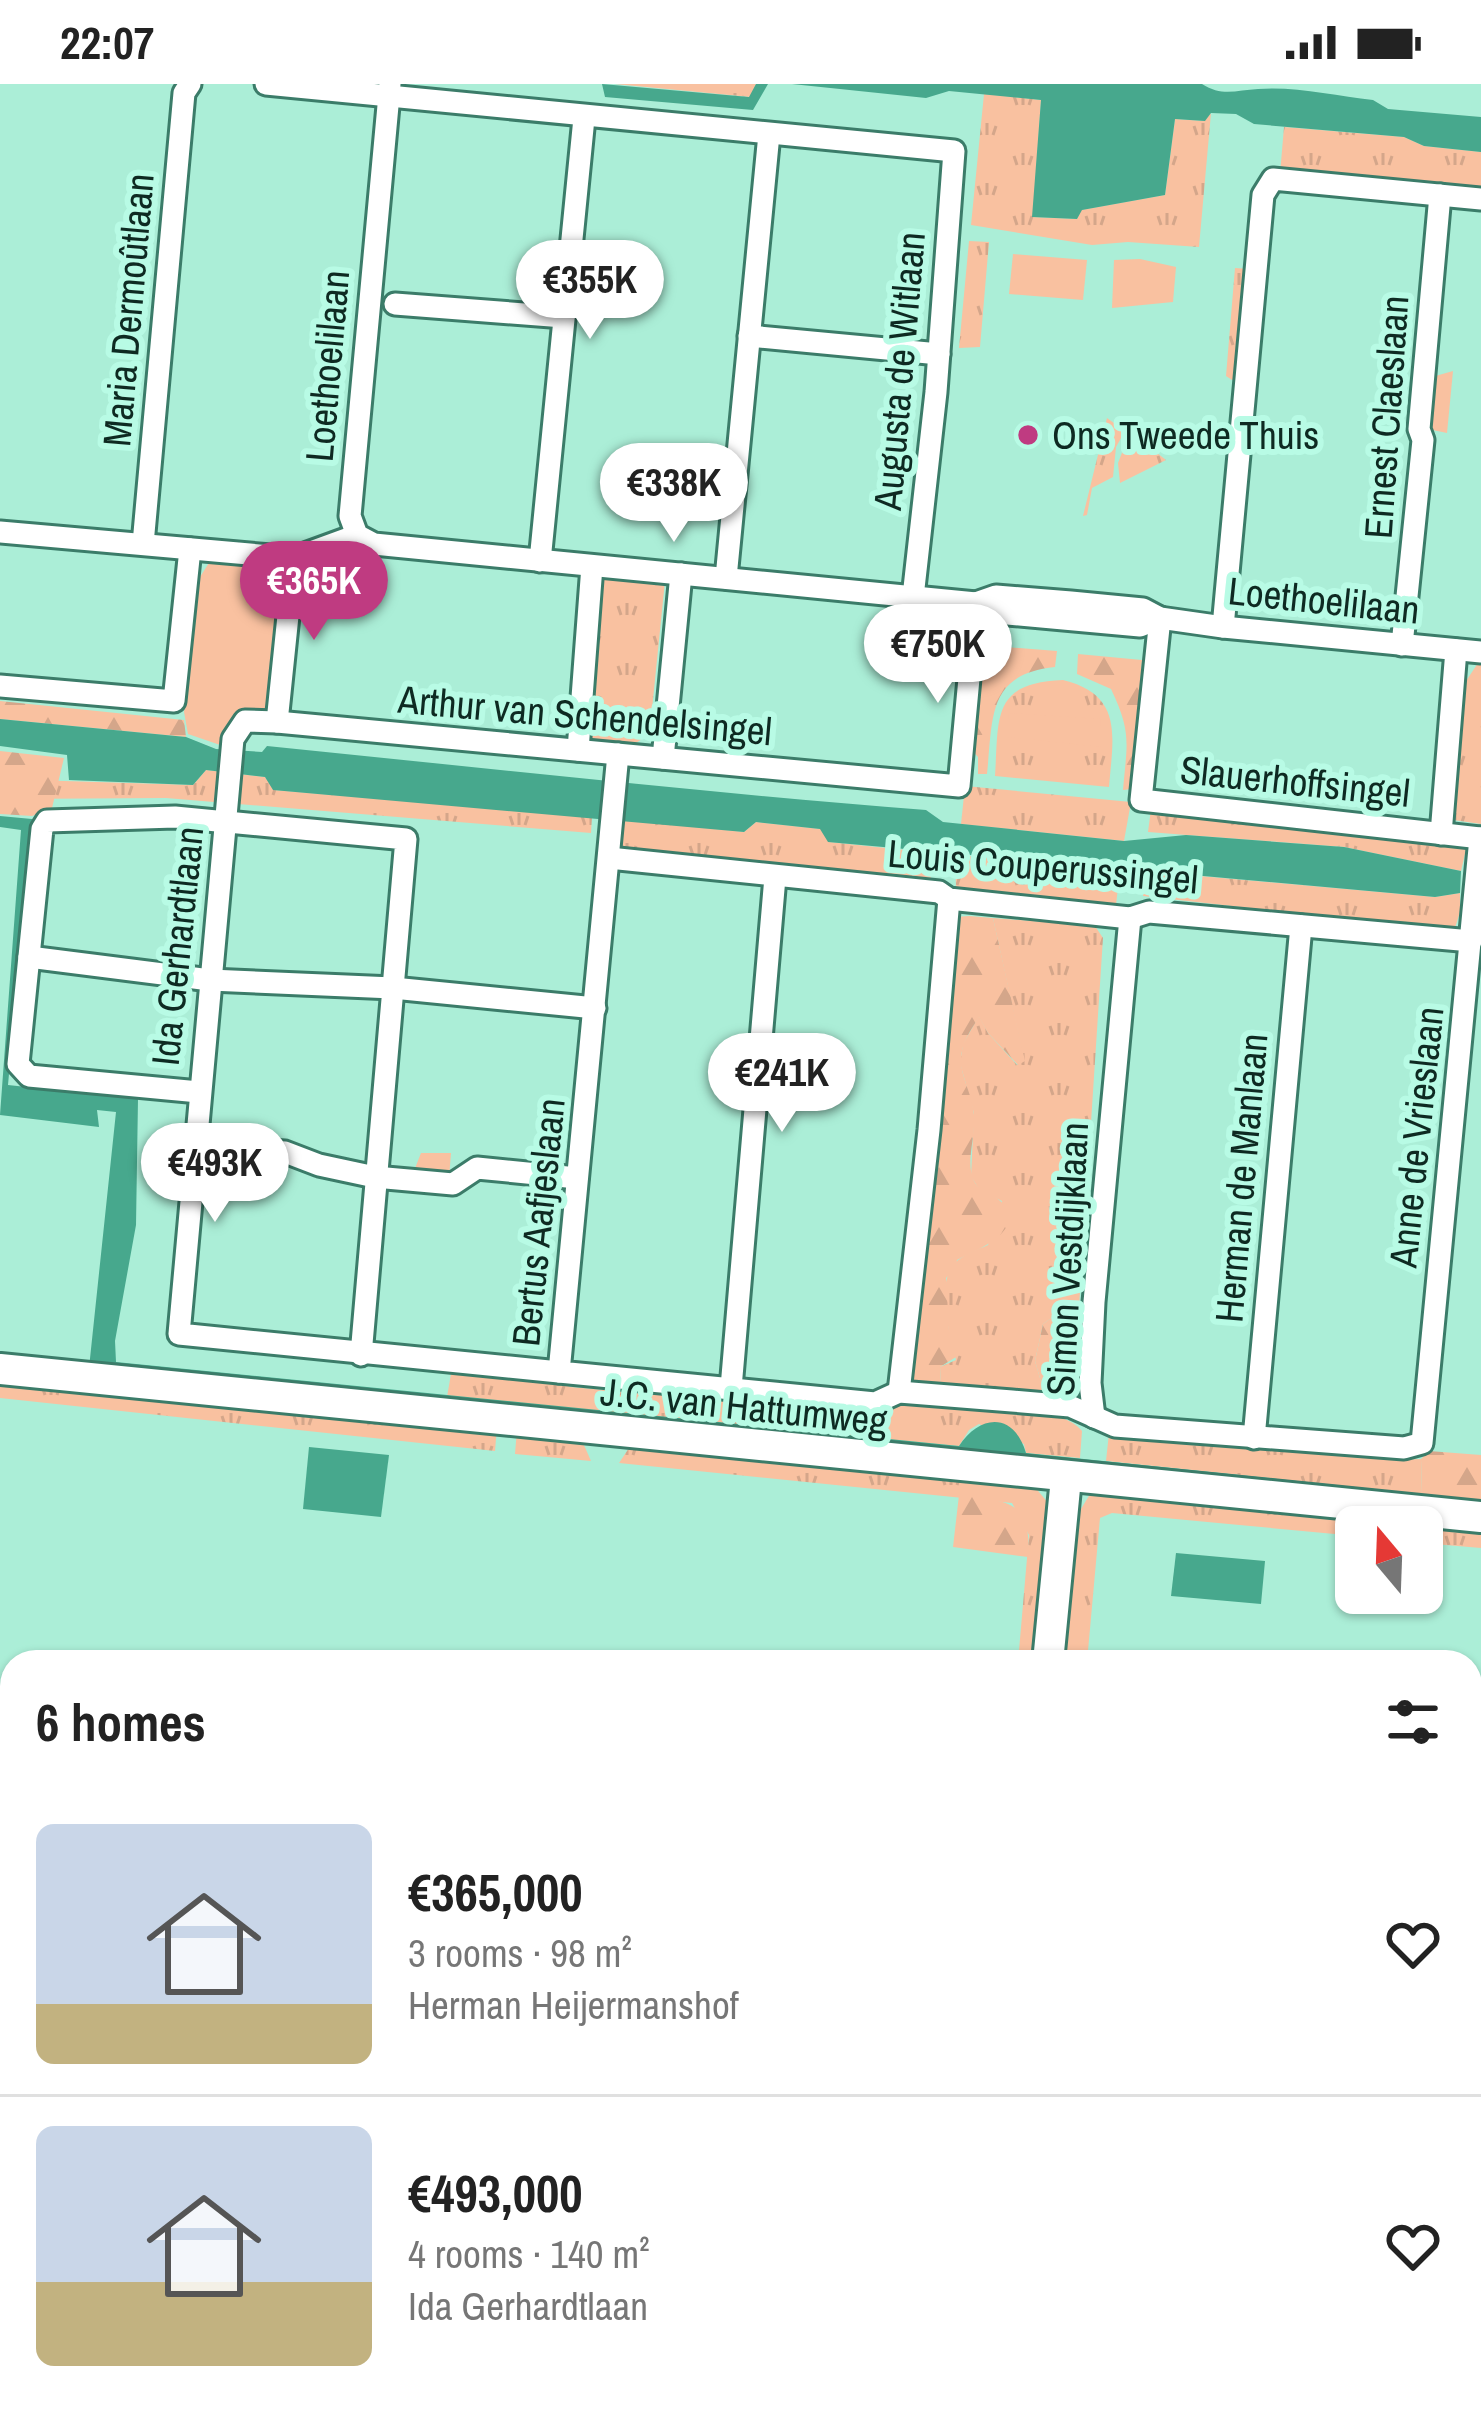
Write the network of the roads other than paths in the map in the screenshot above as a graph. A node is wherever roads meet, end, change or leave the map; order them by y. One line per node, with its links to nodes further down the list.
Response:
1 (190, 84): 14 (street, Maria Dermoûtlaan)
2 (266, 84): 3 (street)
3 (389, 90): 4 (street); 13 (street, Loethoelilaan)
4 (584, 118): 5 (street); 9 (street)
5 (769, 134): 10 (street); 11 (street, Augusta de Witlaan)
6 (1440, 195): 7 (street); 24 (street); 25 (street, Ernest Claeslaan)
7 (1481, 200)
8 (395, 304): 9 (street)
9 (564, 317): 17 (street)
10 (749, 336): 11 (street); 20 (street)
11 (939, 354): 21 (street, Augusta de Witlaan)
12 (0, 532): 14 (street)
13 (357, 535): 16 (street); 17 (street, Loethoelilaan)
14 (143, 544): 15 (street)
15 (190, 549): 16 (street); 28 (street)
16 (294, 558): 29 (street)
17 (540, 561): 18 (street, Loethoelilaan)
18 (592, 566): 19 (street, Loethoelilaan); 30 (street)
19 (681, 574): 20 (street, Loethoelilaan); 31 (street)
20 (726, 578): 21 (street, Loethoelilaan)
21 (913, 597): 22 (street, Loethoelilaan)
22 (976, 603): 23 (street, Loethoelilaan); 31 (street, Arthur van Schendelsingel)
23 (1160, 618): 24 (street, Loethoelilaan); 34 (street, Slauerhoffsingel)
24 (1223, 627): 25 (street, Loethoelilaan)
25 (1402, 645): 26 (street, Loethoelilaan)
26 (1456, 650): 27 (street, Loethoelilaan); 34 (street)
27 (1481, 652)
28 (0, 686)
29 (277, 722): 30 (street, Arthur van Schendelsingel); 33 (street, Ida Gerhardtlaan)
30 (578, 750): 32 (street, Arthur van Schendelsingel)
31 (663, 758): 32 (street, Arthur van Schendelsingel)
32 (617, 765): 36 (street, Bertus Aafjeslaan)
33 (225, 821): 42 (street); 43 (street, Ida Gerhardtlaan); 44 (street)
34 (1441, 834): 35 (street, Slauerhoffsingel)
35 (1481, 838): 41 (street, Anne de Vrieslaan)
36 (609, 858): 37 (street, Louis Couperussingel); 45 (street, Bertus Aafjeslaan)
37 (776, 877): 38 (street, Louis Couperussingel); 53 (street)
38 (949, 898): 39 (street, Louis Couperussingel); 54 (street)
39 (1130, 918): 40 (street, Louis Couperussingel); 55 (street, Simon Vestdijklaan)
40 (1301, 926): 41 (street, Louis Couperussingel); 56 (street, Herman de Manlaan)
41 (1471, 941): 57 (street, Anne de Vrieslaan)
42 (29, 957): 43 (street); 46 (street)
43 (210, 980): 44 (street); 46 (street, Ida Gerhardtlaan)
44 (393, 988): 45 (street); 48 (street)
45 (595, 1008): 49 (street, Bertus Aafjeslaan)
46 (199, 1093): 47 (street, Ida Gerhardtlaan)
47 (194, 1146): 48 (street); 50 (street, Ida Gerhardtlaan)
48 (375, 1177): 49 (street); 50 (street)
49 (577, 1178): 52 (street, Bertus Aafjeslaan)
50 (361, 1354): 52 (street, Ida Gerhardtlaan)
51 (0, 1369): 58 (street, J.C. van Hattumweg)
52 (559, 1372): 53 (street, Bertus Aafjeslaan)
53 (731, 1388): 54 (street, Bertus Aafjeslaan)
54 (899, 1392): 55 (street, Bertus Aafjeslaan)
55 (1094, 1417): 56 (street, Simon Vestdijklaan)
56 (1254, 1438): 57 (street, Simon Vestdijklaan)
57 (1422, 1443)
58 (1066, 1478): 59 (street, J.C. van Hattumweg); 60 (street)
59 (1481, 1516)
60 (1049, 1650)

